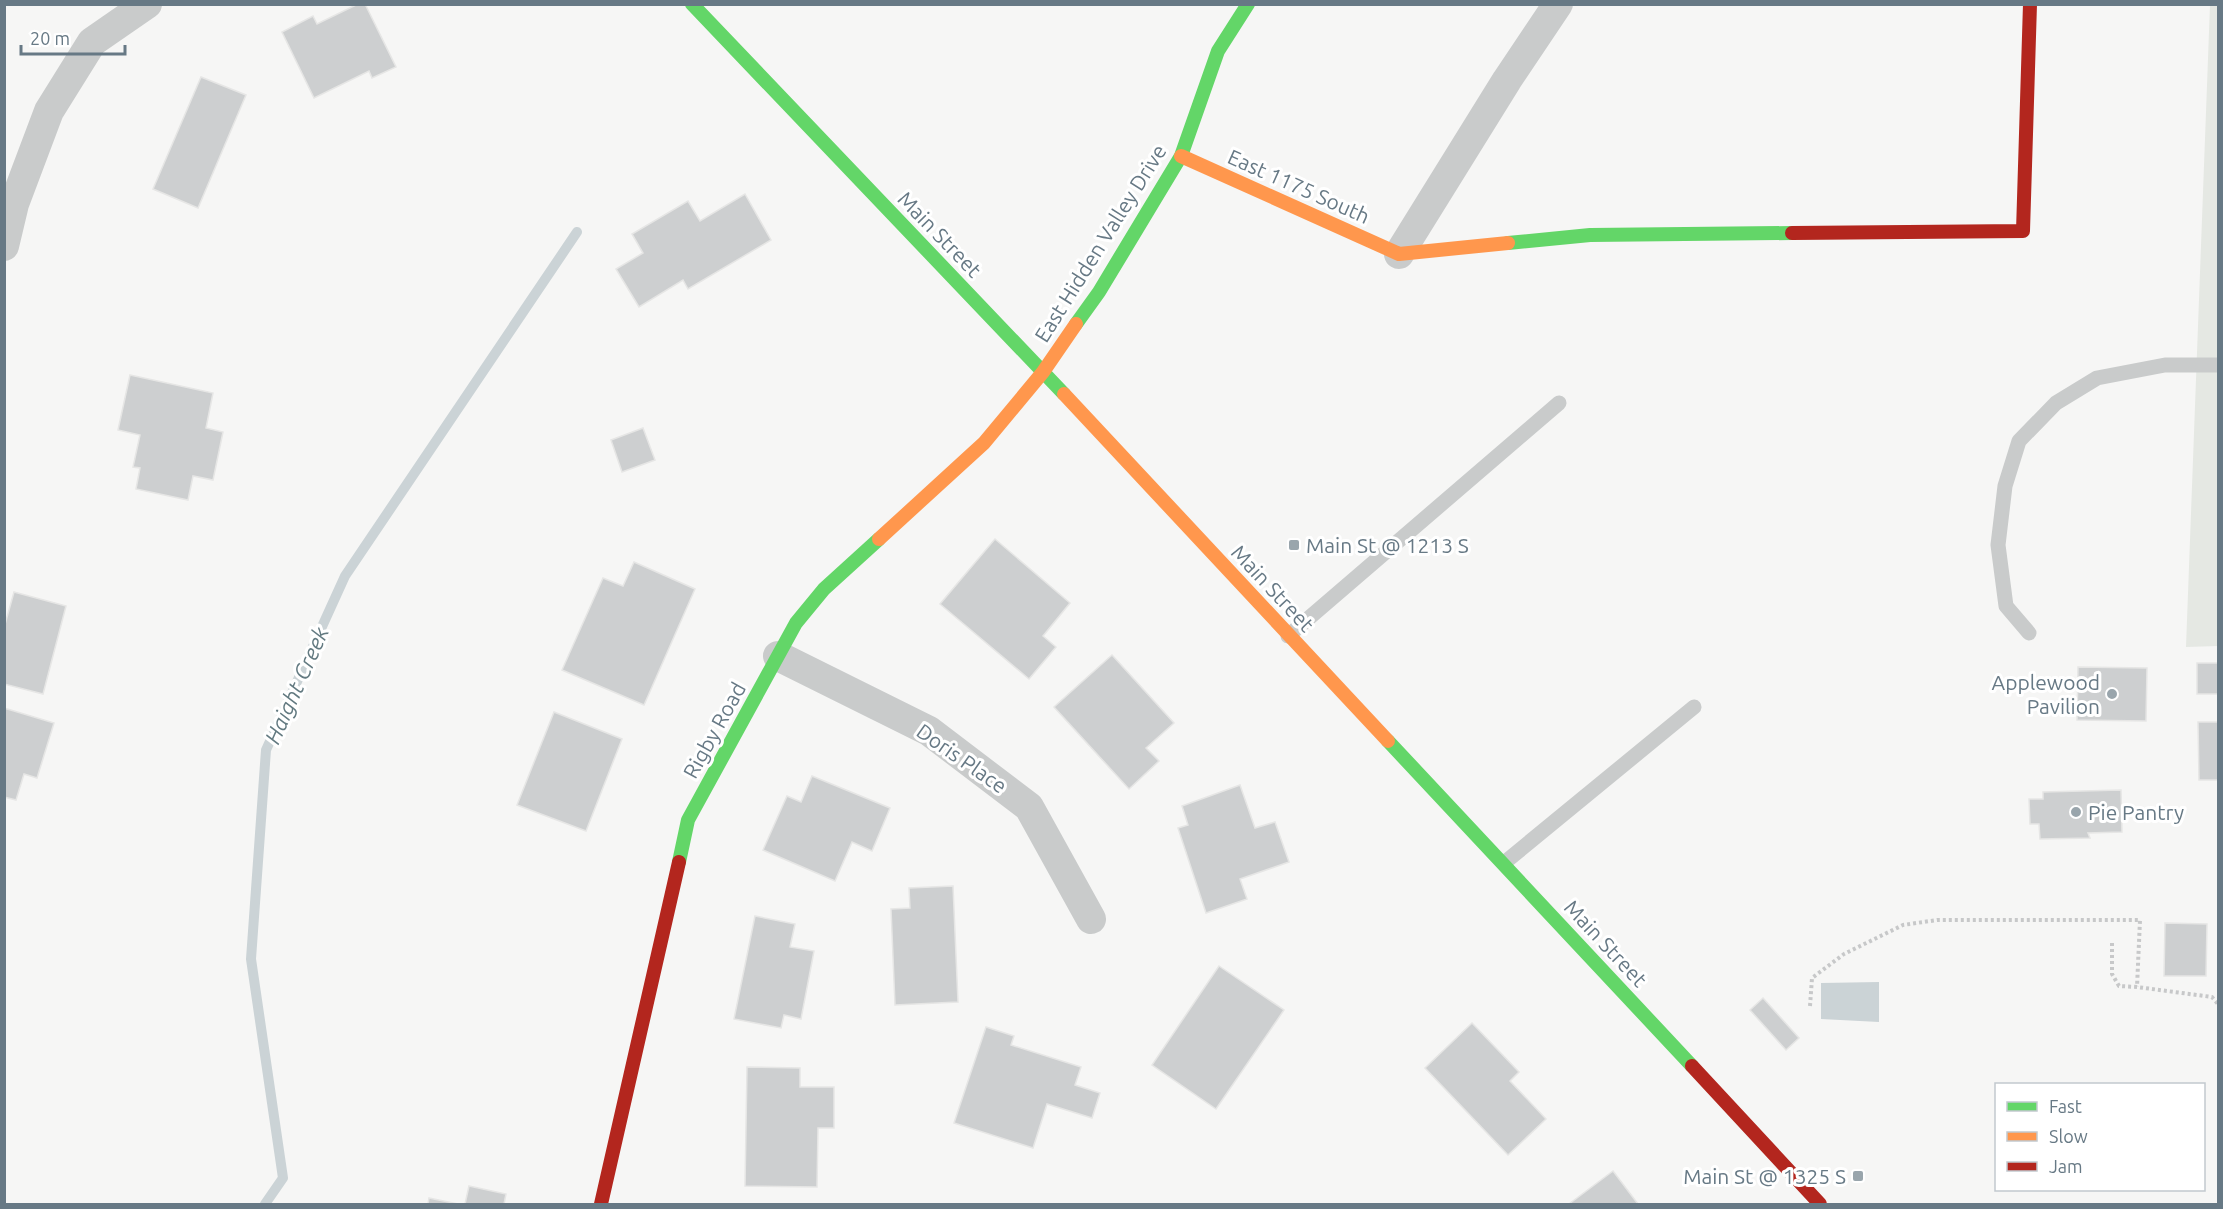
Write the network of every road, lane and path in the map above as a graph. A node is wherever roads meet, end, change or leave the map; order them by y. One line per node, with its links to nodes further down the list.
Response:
1 (147, 4): 7 (street)
2 (692, 4): 10 (street, Main Street)
3 (1248, 4): 6 (street, East Hidden Valley Drive)
4 (1558, 4): 8 (street)
5 (2030, 4): 8 (street)
6 (1181, 156): 8 (street, East 1175 South); 10 (street, East Hidden Valley Drive)
7 (4, 246)
8 (1399, 254)
9 (2218, 365): 12 (lane)
10 (1043, 372): 13 (street, Main Street); 14 (street, Rigby Road)
11 (1559, 403): 13 (lane)
12 (2030, 633)
13 (1288, 636): 16 (street, Main Street)
14 (778, 656): 17 (street, Doris Place); 22 (street, Rigby Road)
15 (1694, 707): 16 (lane)
16 (1504, 863): 23 (street, Main Street)
17 (1091, 919)
18 (2112, 943): 19 (path)
19 (2137, 987): 20 (path); 21 (path)
20 (2218, 1004)
21 (1810, 1006)
22 (602, 1204)
23 (1820, 1204)

